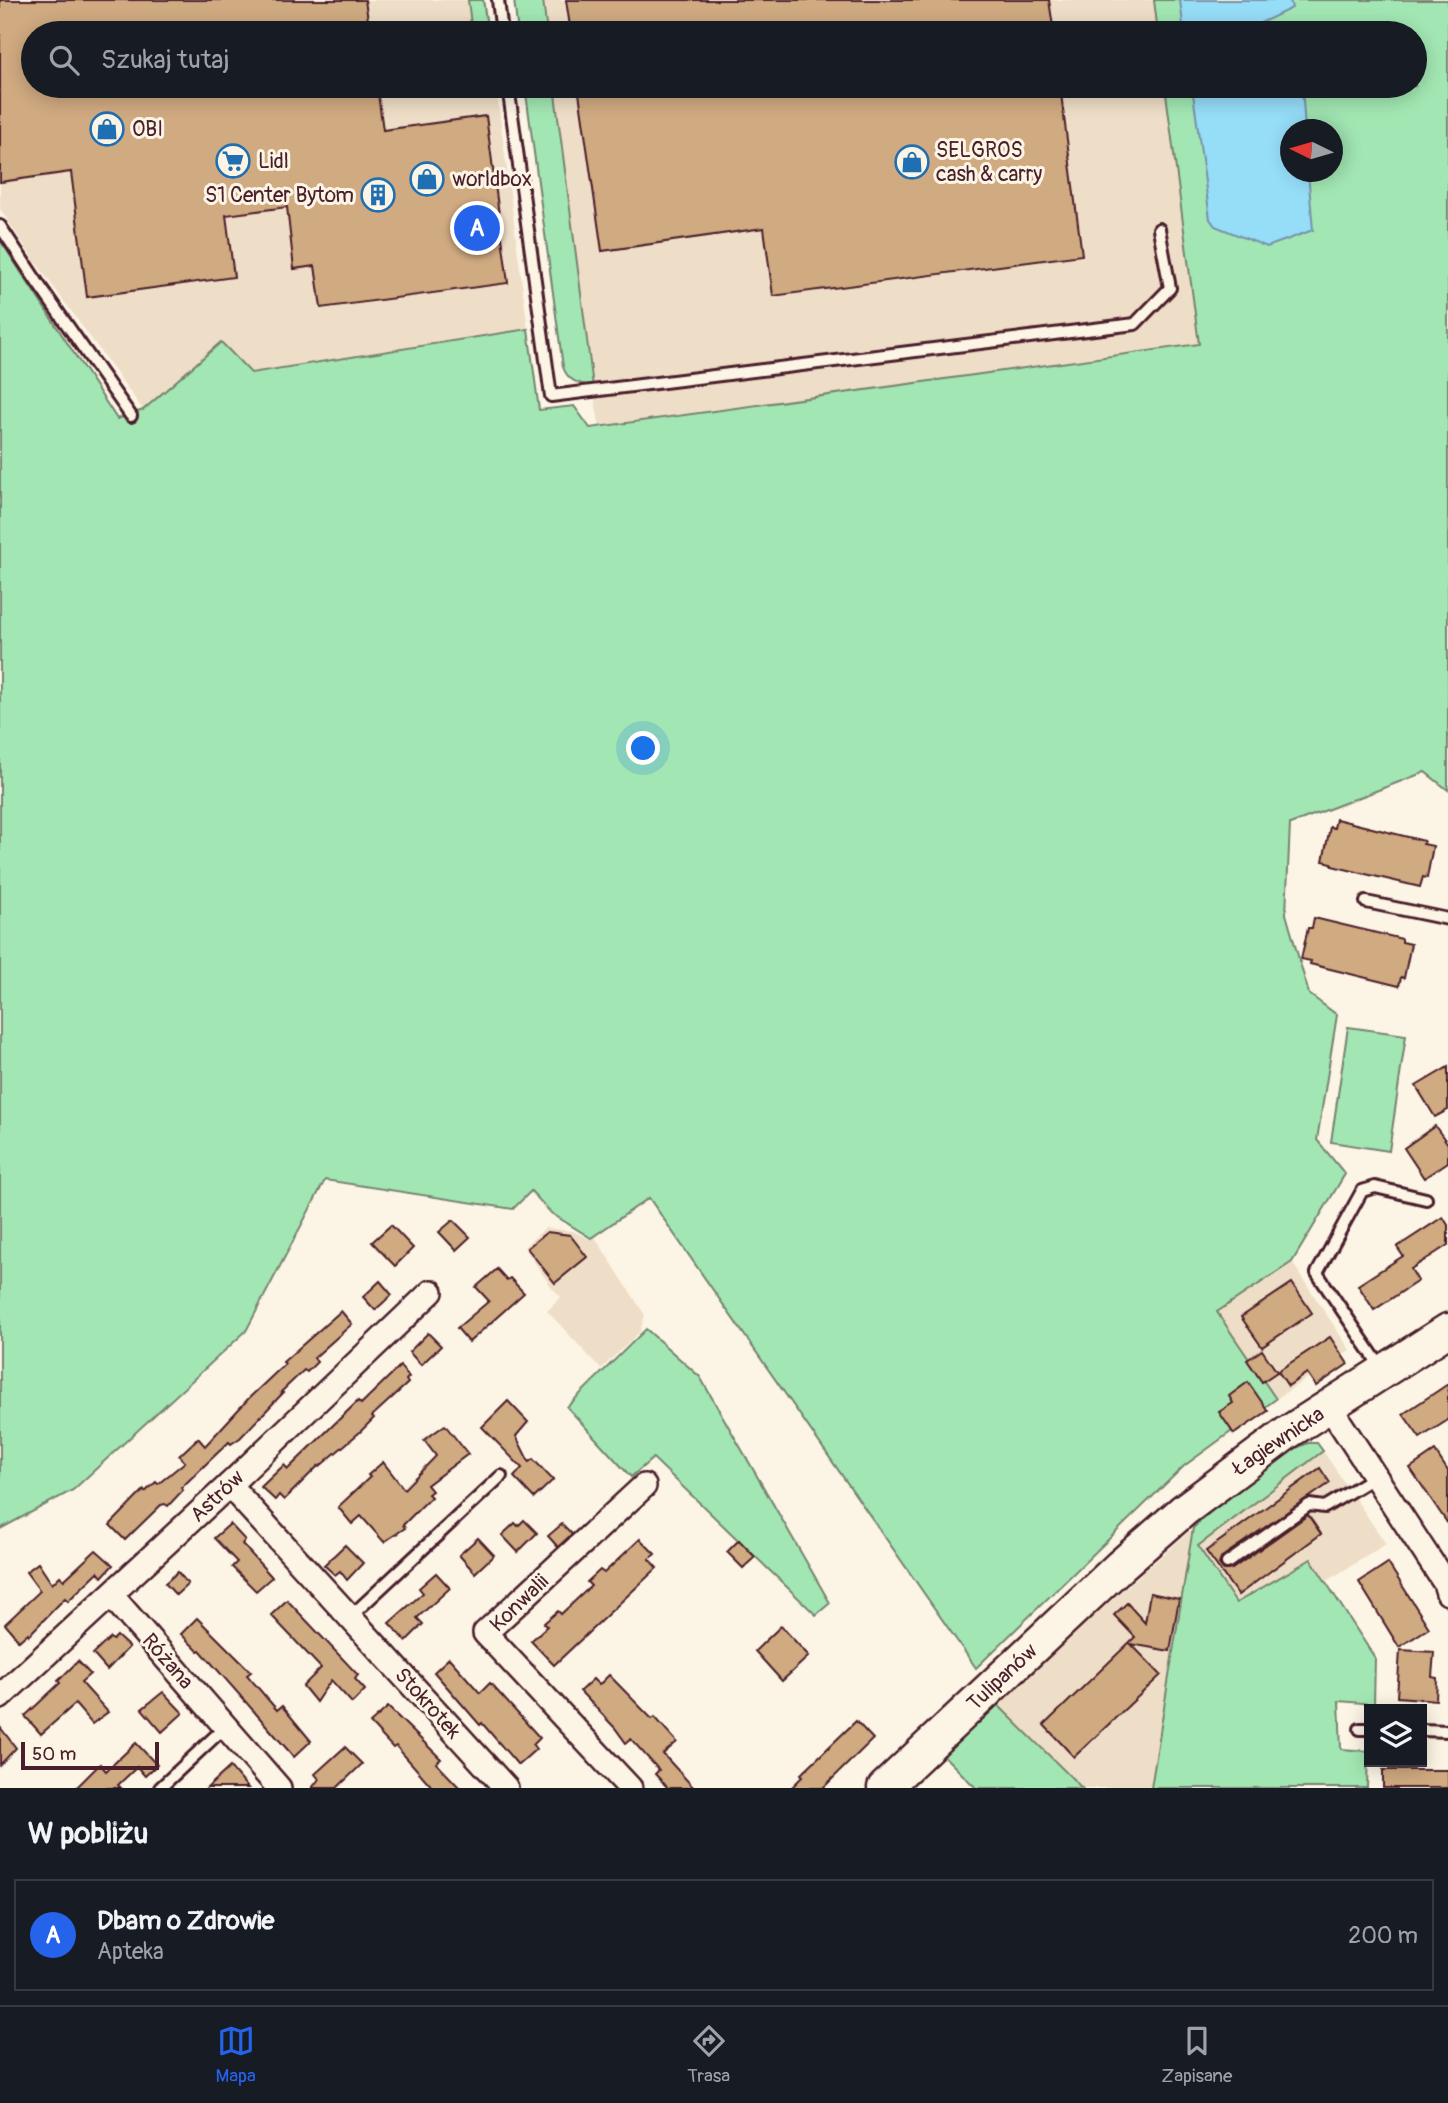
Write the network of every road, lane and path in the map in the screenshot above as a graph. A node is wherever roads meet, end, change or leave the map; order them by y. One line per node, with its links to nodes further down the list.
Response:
1 (498, 0): 2 (lane)
2 (501, 21)
3 (510, 98): 5 (lane)
4 (0, 226): 6 (lane)
5 (1159, 229)
6 (131, 416)
7 (1366, 902): 8 (lane)
8 (1448, 919)
9 (1426, 1199): 12 (lane)
10 (431, 1292): 16 (street, Astrów)
11 (1448, 1330): 12 (street, Łagiewnicka)
12 (1384, 1371): 13 (street, Łagiewnicka)
13 (1329, 1406): 15 (street); 19 (street, Łagiewnicka)
14 (501, 1476): 22 (lane)
15 (1376, 1476): 18 (lane); 20 (street)
16 (229, 1485): 21 (street, Astrów); 22 (street, Stokrotek)
17 (644, 1486): 30 (street, Konwalii)
18 (1227, 1563)
19 (1120, 1566): 31 (street, Tulipanów)
20 (1448, 1593)
21 (111, 1595): 23 (street, Astrów); 24 (street, Różana)
22 (350, 1617): 29 (street, Stokrotek)
23 (0, 1697)
24 (225, 1727): 27 (lane); 28 (street, Różana)
25 (1427, 1730): 26 (lane)
26 (1448, 1731)
27 (160, 1788)
28 (279, 1788)
29 (506, 1788)
30 (630, 1788)
31 (884, 1788)

